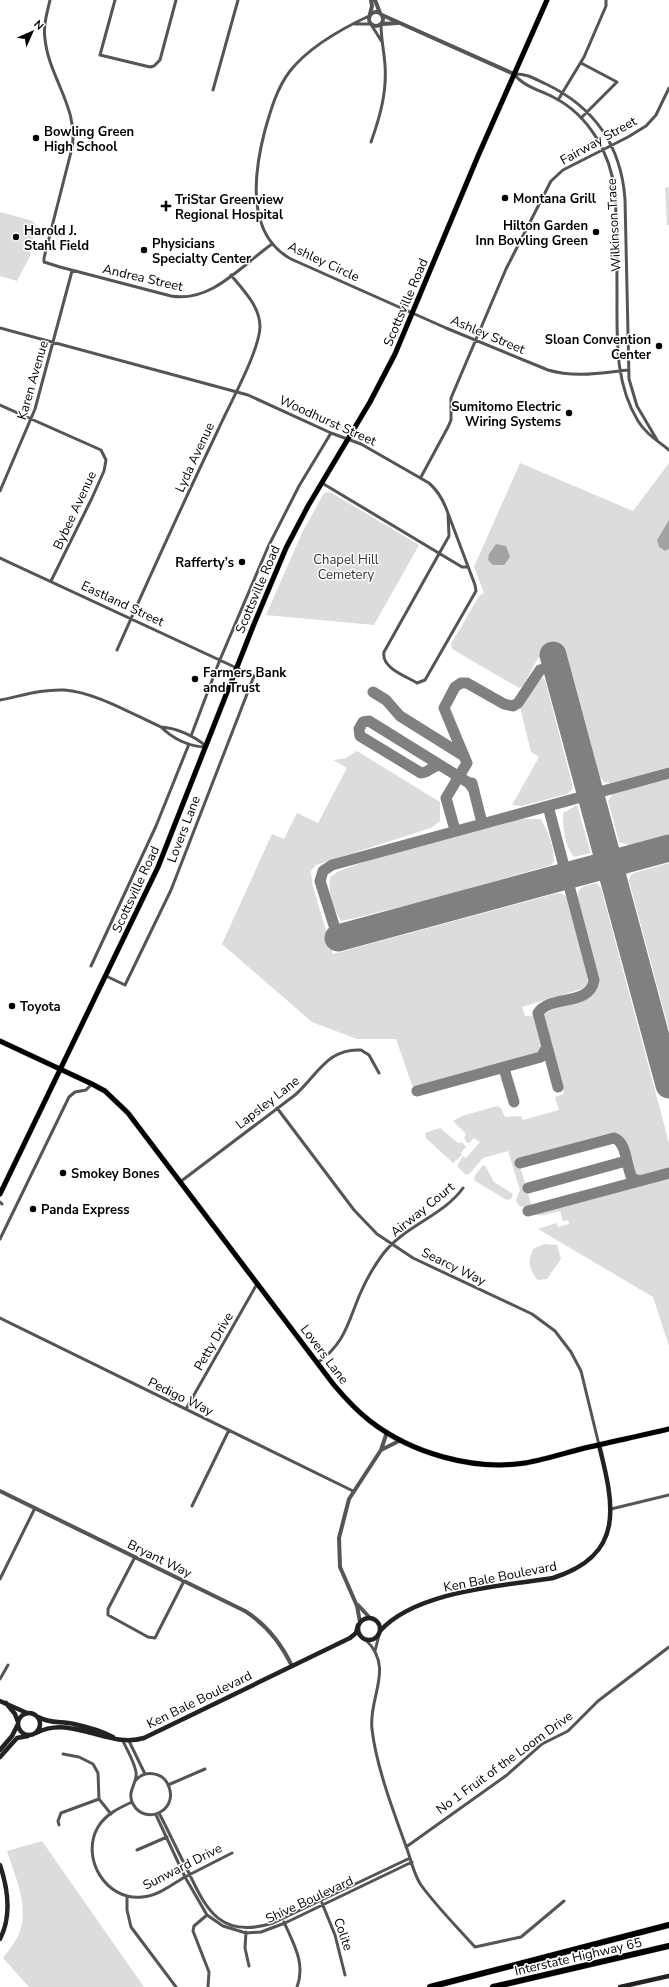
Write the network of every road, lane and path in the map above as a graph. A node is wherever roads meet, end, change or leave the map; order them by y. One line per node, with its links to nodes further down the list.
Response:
1 (50, 0): 28 (street, Andrea Street)
2 (115, 0): 3 (street)
3 (176, 0)
4 (238, 0): 19 (street)
5 (371, 0): 10 (street)
6 (375, 0): 9 (street)
7 (547, 0): 17 (main road, Scottsville Road)
8 (606, 0): 16 (street)
9 (381, 14): 10 (street); 11 (street); 13 (street)
10 (370, 15): 12 (street, Ashley Circle); 14 (street)
11 (400, 23): 13 (street); 17 (street)
12 (354, 24): 14 (street, Ashley Circle); 27 (street, Ashley Circle)
13 (381, 24): 14 (street); 15 (street)
14 (371, 25): 15 (street)
15 (382, 42): 24 (street)
16 (581, 63): 20 (street); 22 (street)
17 (514, 74): 20 (street, Wilkinson Trace); 21 (street, Wilkinson Trace); 30 (main road, Scottsville Road)
18 (669, 88): 25 (street, Fairway Street)
19 (213, 90)
20 (563, 92): 21 (street); 22 (street, Wilkinson Trace)
21 (558, 100): 23 (street, Wilkinson Trace)
22 (587, 111): 23 (street); 25 (street, Wilkinson Trace)
23 (581, 118): 26 (street, Wilkinson Trace)
24 (371, 142)
25 (611, 145): 26 (street, Fairway Street); 34 (street, Wilkinson Trace)
26 (603, 150): 32 (street, Fairway Street); 35 (street, Wilkinson Trace)
27 (272, 244): 29 (street, Andrea Street); 30 (street, Ashley Circle)
28 (72, 271): 29 (street, Andrea Street); 33 (street, Karen Avenue)
29 (231, 275): 36 (street, Lyda Avenue)
30 (413, 313): 32 (street, Ashley Street); 40 (main road, Scottsville Road)
31 (0, 328): 33 (street, Woodhurst Street)
32 (477, 341): 35 (street, Ashley Street); 43 (street, Fairway Street)
33 (53, 342): 36 (street, Woodhurst Street); 38 (street, Karen Avenue)
34 (628, 370): 35 (street, Ashley Street); 41 (street, Wilkinson Trace)
35 (619, 371): 41 (street, Wilkinson Trace)
36 (236, 391): 39 (street, Woodhurst Street); 51 (street, Lyda Avenue)
37 (0, 405): 38 (street, Bybee Avenue)
38 (32, 419): 45 (street, Karen Avenue); 50 (street, Bybee Avenue)
39 (331, 433): 40 (street, Woodhurst Street); 53 (street)
40 (348, 439): 43 (street, Woodhurst Street); 44 (main road, Scottsville Road)
41 (656, 440): 42 (street, Wilkinson Trace)
42 (669, 450)
43 (421, 477): 46 (street, Woodhurst Street)
44 (322, 483): 47 (street); 54 (main road, Scottsville Road)
45 (0, 491)
46 (448, 514): 47 (street); 49 (street, Woodhurst Street)
47 (440, 554): 49 (street); 49 (street, Woodhurst Street)
48 (0, 558): 50 (street, Eastland Street)
49 (468, 567)
50 (51, 582): 51 (street, Eastland Street)
51 (131, 618): 52 (street, Lyda Avenue); 53 (street, Eastland Street)
52 (117, 650)
53 (221, 659): 54 (street, Eastland Street); 57 (street)
54 (237, 667): 59 (main road, Scottsville Road); 61 (street, Lovers Lane)
55 (0, 700): 56 (street)
56 (161, 727): 57 (street); 58 (street)
57 (191, 736): 59 (street)
58 (189, 744): 59 (street); 60 (street)
59 (206, 747): 61 (main road, Scottsville Road)
60 (91, 966)
61 (106, 976): 63 (main road, Scottsville Road)
62 (0, 1041): 63 (main road, Lovers Lane)
63 (61, 1068): 65 (main road, Lovers Lane); 69 (main road, Scottsville Road)
64 (380, 1073): 66 (street, Lapsley Lane)
65 (92, 1084): 67 (main road, Lovers Lane); 70 (street)
66 (277, 1108): 67 (street, Lapsley Lane); 71 (street, Searcy Way)
67 (180, 1182): 72 (main road, Lovers Lane)
68 (463, 1188): 71 (street, Airway Court)
69 (0, 1194)
70 (0, 1239)
71 (392, 1245): 74 (street, Airway Court); 80 (street, Searcy Way)
72 (258, 1283): 74 (main road, Lovers Lane); 75 (street, Petty Drive)
73 (0, 1318): 75 (street, Pedigo Way)
74 (318, 1363): 78 (main road, Lovers Lane)
75 (186, 1409): 77 (street, Pedigo Way)
76 (669, 1429): 80 (main road, Lovers Lane)
77 (229, 1430): 83 (street, Pedigo Way); 85 (street)
78 (387, 1432): 79 (main road, Lovers Lane); 81 (street)
79 (402, 1440): 80 (main road, Lovers Lane); 81 (street)
80 (599, 1445): 87 (main road, Ken Bale Boulevard)
81 (381, 1450): 83 (street)
82 (0, 1491): 86 (street, Bryant Way)
83 (353, 1491): 91 (street)
84 (669, 1495): 87 (street)
85 (192, 1506)
86 (35, 1508): 88 (street, Bryant Way); 89 (street)
87 (612, 1509): 93 (main road, Ken Bale Boulevard)
88 (135, 1557): 90 (street, Bryant Way); 90 (street)
89 (0, 1579)
90 (184, 1580): 101 (street, Bryant Way)
91 (353, 1598): 92 (street); 94 (street)
92 (372, 1618): 93 (main road); 94 (main road); 95 (main road)
93 (389, 1621): 95 (main road, Ken Bale Boulevard)
94 (359, 1624): 96 (main road); 97 (main road)
95 (379, 1633): 97 (main road, Ken Bale Boulevard); 99 (street)
96 (350, 1638): 97 (main road, Ken Bale Boulevard); 101 (main road, Ken Bale Boulevard)
97 (364, 1639): 99 (street)
98 (669, 1647): 125 (street, No 1 Fruit of the Loom Drive)
99 (375, 1651): 125 (street)
100 (8, 1665): 102 (street)
101 (292, 1666): 111 (main road, Ken Bale Boulevard)
102 (0, 1679)
103 (0, 1700): 104 (main road)
104 (6, 1703): 105 (main road); 107 (main road)
105 (28, 1713): 106 (main road); 107 (main road)
106 (38, 1717): 108 (main road); 110 (main road, Ken Bale Boulevard)
107 (18, 1723): 109 (main road); 112 (main road)
108 (36, 1733): 109 (main road); 110 (main road, Ken Bale Boulevard)
109 (30, 1735): 114 (main road)
110 (121, 1740): 111 (main road, Ken Bale Boulevard); 117 (street)
111 (129, 1741): 116 (street)
112 (0, 1750)
113 (63, 1754): 119 (street)
114 (0, 1756)
115 (205, 1769): 118 (street)
116 (145, 1774): 117 (street); 118 (street)
117 (135, 1781): 120 (street)
118 (168, 1785): 122 (street)
119 (99, 1799): 121 (street); 123 (street)
120 (132, 1802): 121 (street, Sunward Drive); 122 (street)
121 (111, 1814): 133 (street, Sunward Drive)
122 (158, 1814): 124 (street, Shive Boulevard)
123 (59, 1825)
124 (168, 1836): 126 (street); 131 (street, Shive Boulevard); 132 (street, Shive Boulevard)
125 (406, 1847): 128 (street)
126 (137, 1850)
127 (232, 1853): 131 (street, Sunward Drive)
128 (410, 1858): 129 (street); 134 (street, Shive Boulevard)
129 (412, 1862): 135 (street); 136 (street, Shive Boulevard)
130 (0, 1865): 144 (main road)
131 (190, 1876): 132 (street, Sunward Drive); 137 (street, Shive Boulevard)
132 (185, 1877): 133 (street, Sunward Drive); 138 (street, Shive Boulevard)
133 (127, 1896): 149 (street)
134 (320, 1900): 136 (street, Colite); 139 (street, Shive Boulevard)
135 (564, 1901)
136 (322, 1905): 140 (street, Shive Boulevard); 147 (street, Colite)
137 (210, 1912): 138 (street); 142 (street, Shive Boulevard)
138 (207, 1915): 143 (street, Shive Boulevard); 150 (street)
139 (283, 1918): 140 (street); 142 (street, Shive Boulevard)
140 (285, 1923): 143 (street, Shive Boulevard); 151 (street)
141 (669, 1924): 152 (highway)
142 (247, 1928): 143 (street)
143 (246, 1932): 146 (street)
144 (0, 1939)
145 (669, 1946): 153 (highway, Interstate Highway 65)
146 (249, 1966)
147 (345, 1976)
148 (669, 1976): 154 (main road)
149 (176, 1987)
150 (208, 1987)
151 (297, 1987)
152 (430, 1987)
153 (493, 1987)
154 (620, 1987)

